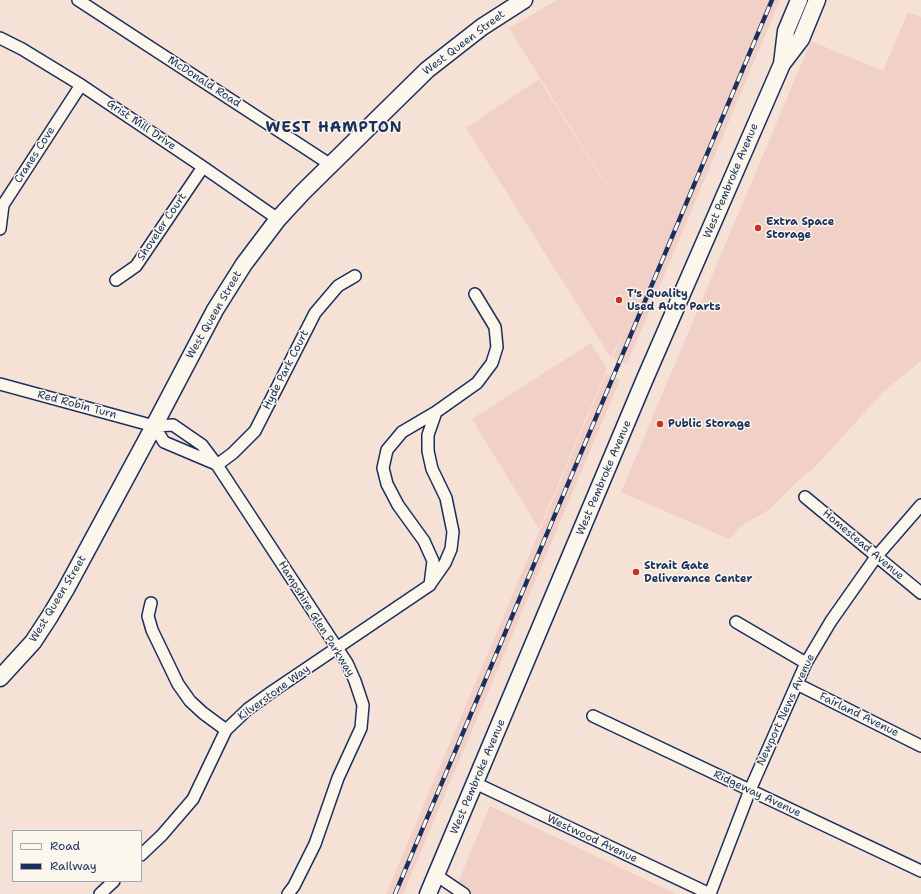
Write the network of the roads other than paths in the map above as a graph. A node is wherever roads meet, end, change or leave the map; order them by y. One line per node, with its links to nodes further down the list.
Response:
1 (78, 0): 8 (street, McDonald Road)
2 (524, 0): 8 (main road, West Queen Street)
3 (799, 0): 6 (main road, West Pembroke Avenue)
4 (817, 0): 6 (main road, West Pembroke Avenue)
5 (0, 38): 7 (street, Grist Mill Drive)
6 (782, 64): 33 (main road, West Pembroke Avenue)
7 (81, 85): 9 (street, Grist Mill Drive); 11 (street, Cranes Cove)
8 (331, 165): 10 (main road, West Queen Street)
9 (203, 167): 10 (street, Grist Mill Drive); 13 (street, Shoveler Court)
10 (278, 219): 17 (main road, West Queen Street)
11 (0, 229)
12 (355, 276): 18 (street, Hyde Park Court)
13 (116, 280)
14 (475, 294): 16 (street)
15 (0, 384): 17 (street, Red Robin Turn)
16 (436, 412): 22 (street, Kilverstone Way); 22 (street)
17 (154, 426): 18 (street); 18 (street, Hampshire Glen Parkway); 28 (main road, West Queen Street)
18 (217, 465): 26 (street, Hampshire Glen Parkway)
19 (805, 497): 21 (street, Homestead Avenue)
20 (921, 505): 21 (street, Newport News Avenue)
21 (876, 557): 23 (street, Homestead Avenue); 27 (street, Newport News Avenue)
22 (430, 585): 26 (street, Kilverstone Way)
23 (921, 593)
24 (151, 603): 31 (street)
25 (736, 622): 27 (street)
26 (337, 649): 31 (street, Kilverstone Way); 40 (street, Hampshire Glen Parkway)
27 (806, 663): 29 (street, Newport News Avenue)
28 (0, 678)
29 (797, 684): 32 (street, Fairland Avenue); 34 (street, Newport News Avenue)
30 (593, 716): 34 (street, Ridgeway Avenue)
31 (226, 730): 35 (street, Kilverstone Way)
32 (921, 746)
33 (475, 783): 37 (main road, West Pembroke Avenue); 43 (street, Westwood Avenue)
34 (750, 790): 36 (street, Ridgeway Avenue); 43 (street, Newport News Avenue)
35 (142, 854)
36 (921, 870)
37 (436, 875): 41 (main road, West Pembroke Avenue); 42 (street)
38 (113, 882): 39 (street)
39 (100, 894)
40 (288, 894)
41 (428, 894)
42 (464, 894)
43 (710, 894)

